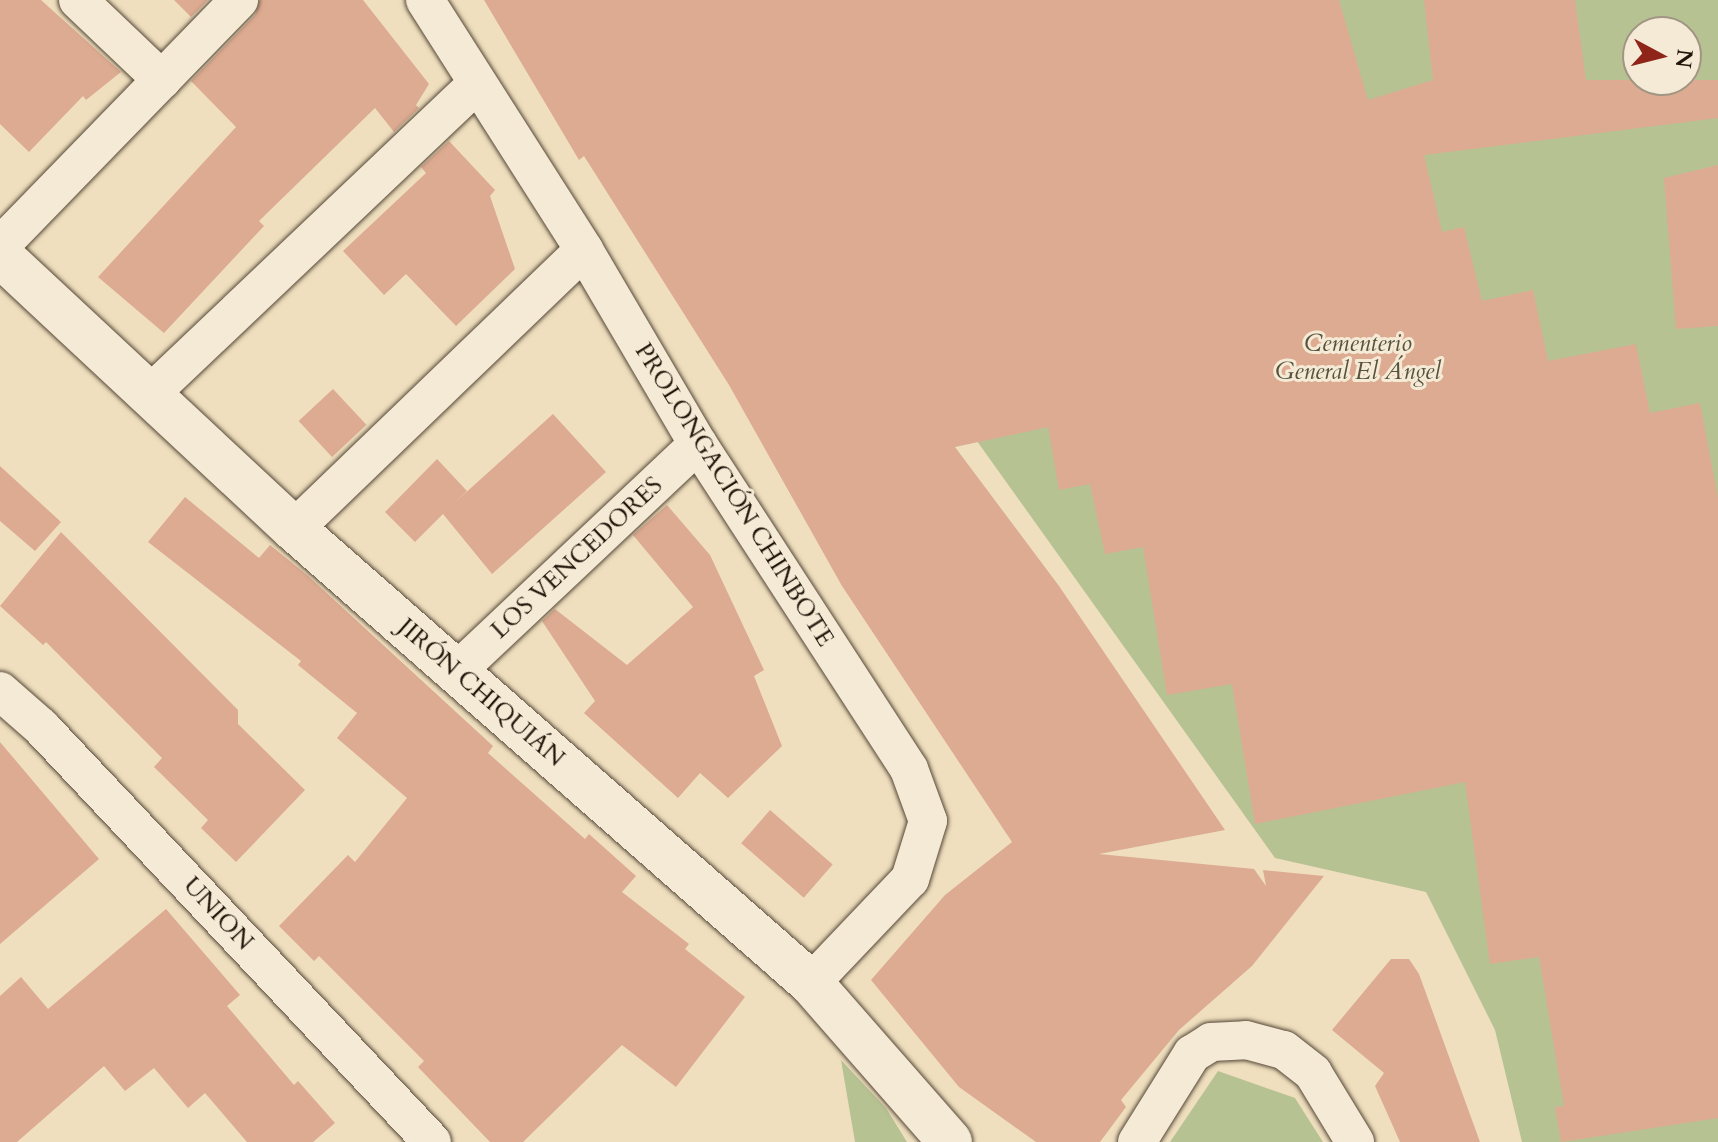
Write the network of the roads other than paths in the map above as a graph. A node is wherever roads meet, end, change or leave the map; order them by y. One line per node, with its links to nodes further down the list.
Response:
1 (78, 0): 4 (street)
2 (239, 0): 4 (street)
3 (425, 0): 5 (street, PROLONGACIÓN CHINBOTE)
4 (162, 80): 6 (street)
5 (476, 85): 7 (street, PROLONGACIÓN CHINBOTE); 9 (street)
6 (0, 246)
7 (584, 250): 10 (street, PROLONGACIÓN CHINBOTE); 11 (street)
8 (0, 255): 9 (street, JIRÓN CHIQUIÁN)
9 (148, 396): 11 (street, JIRÓN CHIQUIÁN)
10 (698, 444): 12 (street, LOS VENCEDORES); 14 (street, PROLONGACIÓN CHINBOTE)
11 (294, 529): 12 (street, JIRÓN CHIQUIÁN)
12 (457, 671): 14 (street, JIRÓN CHIQUIÁN)
13 (0, 691): 15 (street, UNION)
14 (811, 983): 16 (street, JIRÓN CHIQUIÁN)
15 (432, 1142)
16 (950, 1142)
17 (1137, 1142): 18 (street)
18 (1355, 1142)

